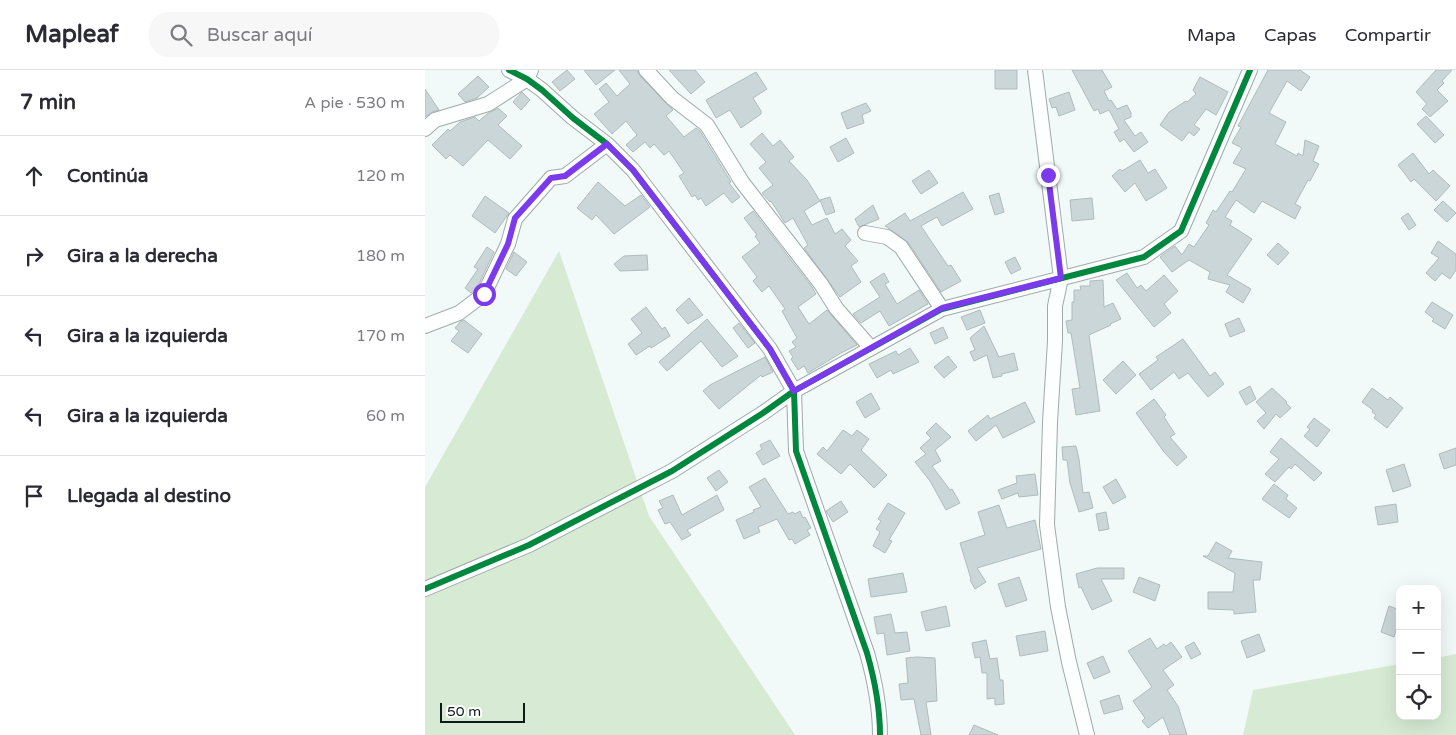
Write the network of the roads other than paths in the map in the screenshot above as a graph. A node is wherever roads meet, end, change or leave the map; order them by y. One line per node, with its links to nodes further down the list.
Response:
1 (509, 70): 5 (street)
2 (645, 70): 12 (street)
3 (1035, 70): 9 (street)
4 (1250, 70): 9 (street)
5 (529, 74): 6 (street); 7 (street)
6 (425, 129)
7 (607, 144): 11 (street); 13 (street)
8 (865, 233): 10 (street)
9 (1061, 278): 10 (street); 16 (street)
10 (942, 308): 12 (street)
11 (425, 326)
12 (871, 348): 13 (street)
13 (794, 391): 14 (street); 15 (street)
14 (425, 589)
15 (880, 735)
16 (1087, 735)

